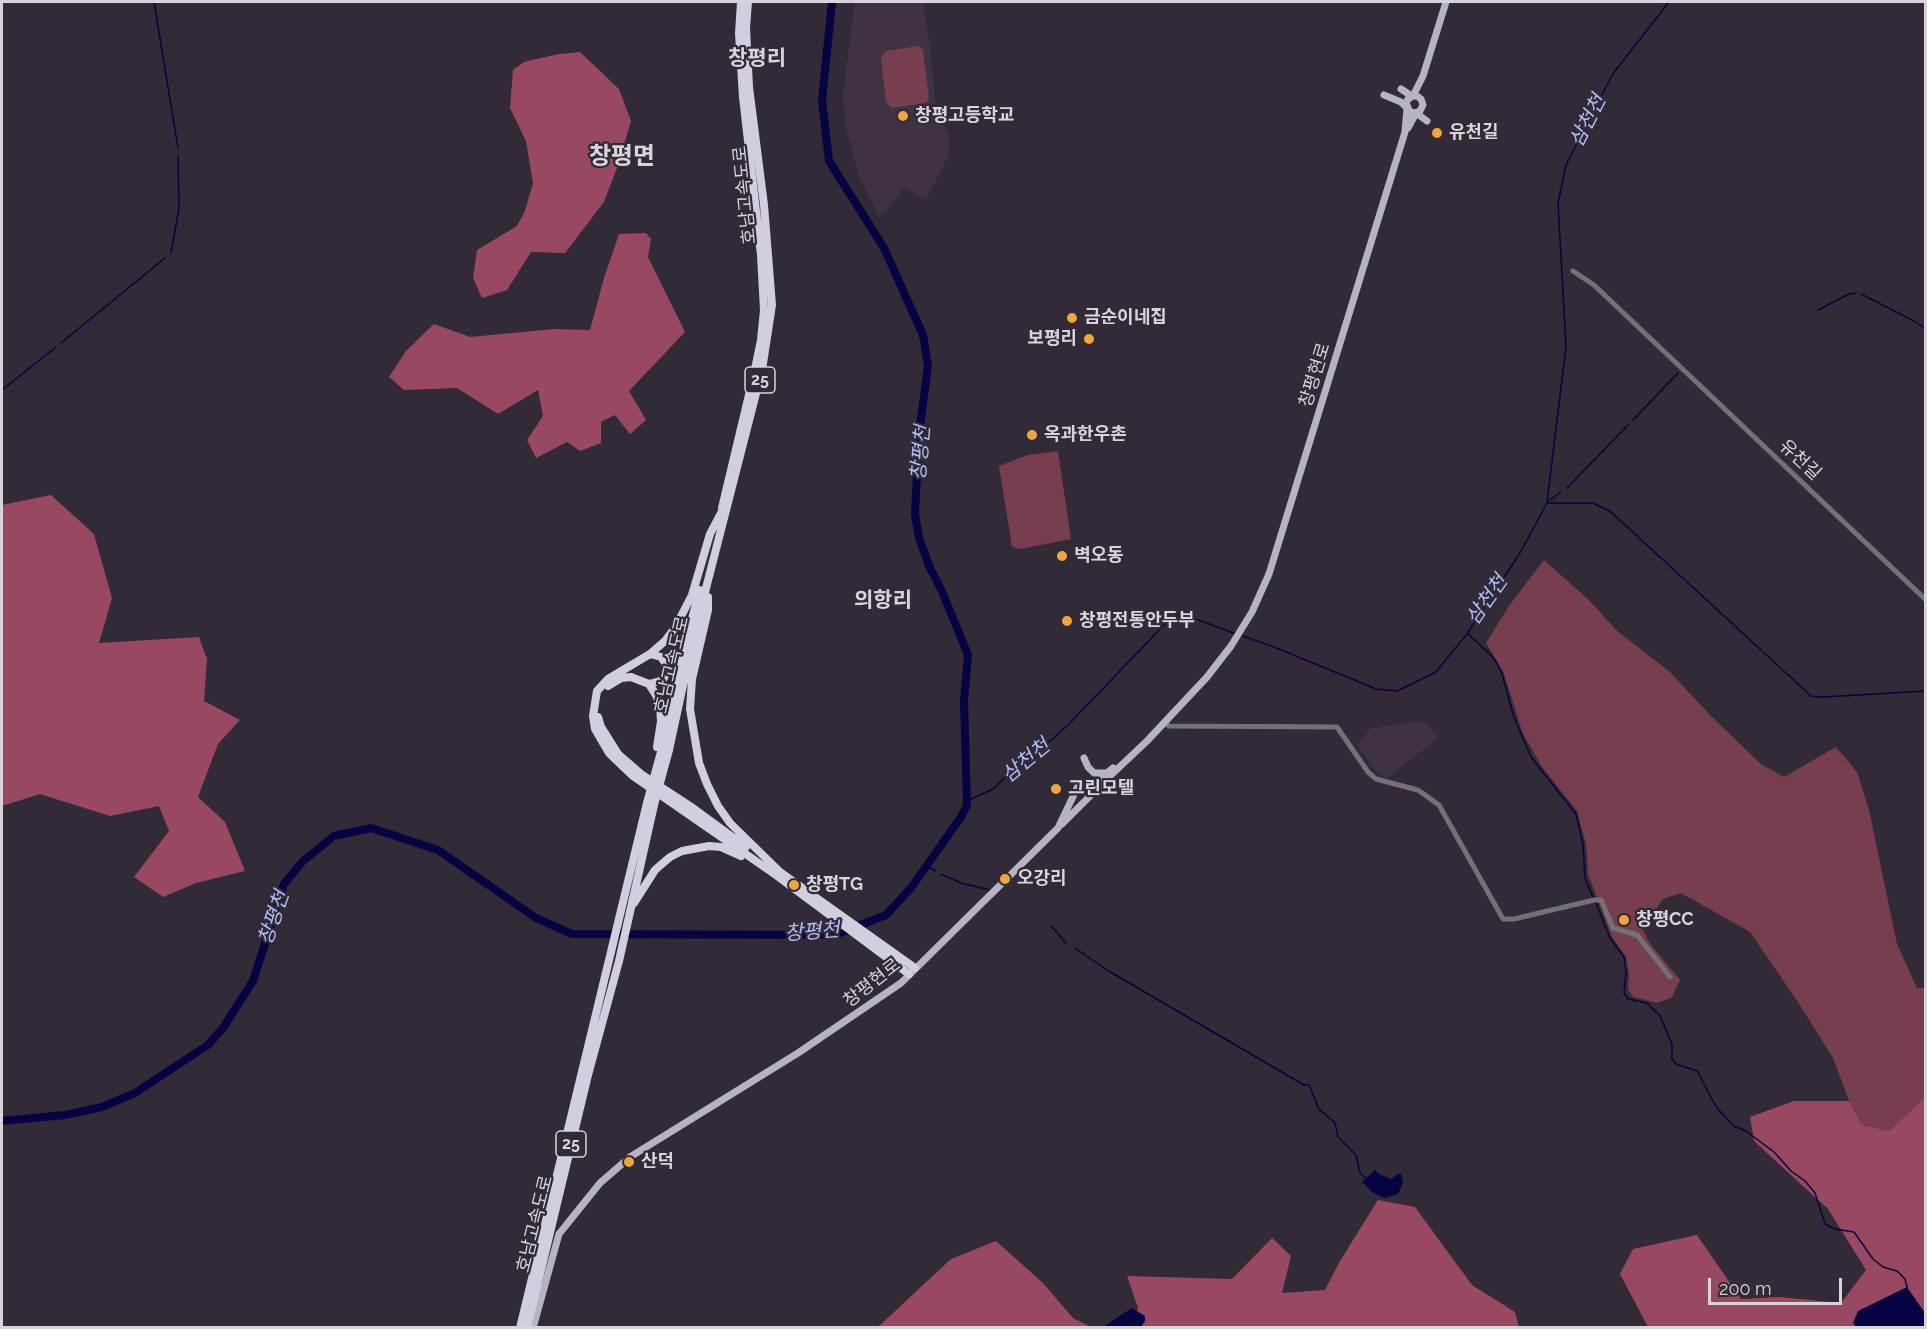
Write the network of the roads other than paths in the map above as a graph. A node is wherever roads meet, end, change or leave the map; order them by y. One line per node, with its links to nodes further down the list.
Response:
1 (741, 2): 13 (highway, 호남고속도로 / 25)
2 (748, 2): 14 (highway, 호남고속도로 / 25)
3 (1446, 2): 4 (main road)
4 (1422, 78): 6 (main road); 6 (main road)
5 (1384, 94): 6 (main road); 8 (main road); 11 (main road)
6 (1414, 98): 7 (main road); 8 (main road)
7 (1422, 107): 9 (main road); 10 (main road)
8 (1407, 108): 9 (main road); 11 (main road)
9 (1416, 113): 10 (main road); 11 (main road)
10 (1427, 121): 11 (main road)
11 (1405, 132): 18 (main road, 창평현로)
12 (1573, 271): 15 (street, 유천길)
13 (721, 513): 16 (highway); 19 (highway, 호남고속도로 / 25)
14 (708, 581): 19 (highway, 호남고속도로 / 25); 25 (highway)
15 (1926, 600)
16 (650, 654): 17 (highway); 25 (highway)
17 (648, 684): 19 (highway); 25 (highway)
18 (1163, 723): 20 (main road, 창평현로); 29 (street)
19 (663, 748): 23 (highway, 호남고속도로 / 25, bridge); 23 (highway, 25, bridge)
20 (1137, 751): 21 (main road); 22 (main road, 창평현로)
21 (1084, 758)
22 (1111, 775): 24 (main road); 24 (main road, 창평현로)
23 (650, 804): 26 (highway, 호남고속도로 / 25)
24 (1058, 828): 28 (main road, 창평현로)
25 (777, 873): 26 (highway); 28 (highway); 28 (highway)
26 (625, 910): 27 (highway, 호남고속도로 / 25)
27 (614, 961): 30 (highway, 호남고속도로 / 25); 31 (highway, 호남고속도로 / 25)
28 (912, 971): 32 (main road, 창평현로)
29 (1670, 977)
30 (520, 1328)
31 (527, 1328)
32 (533, 1328)

